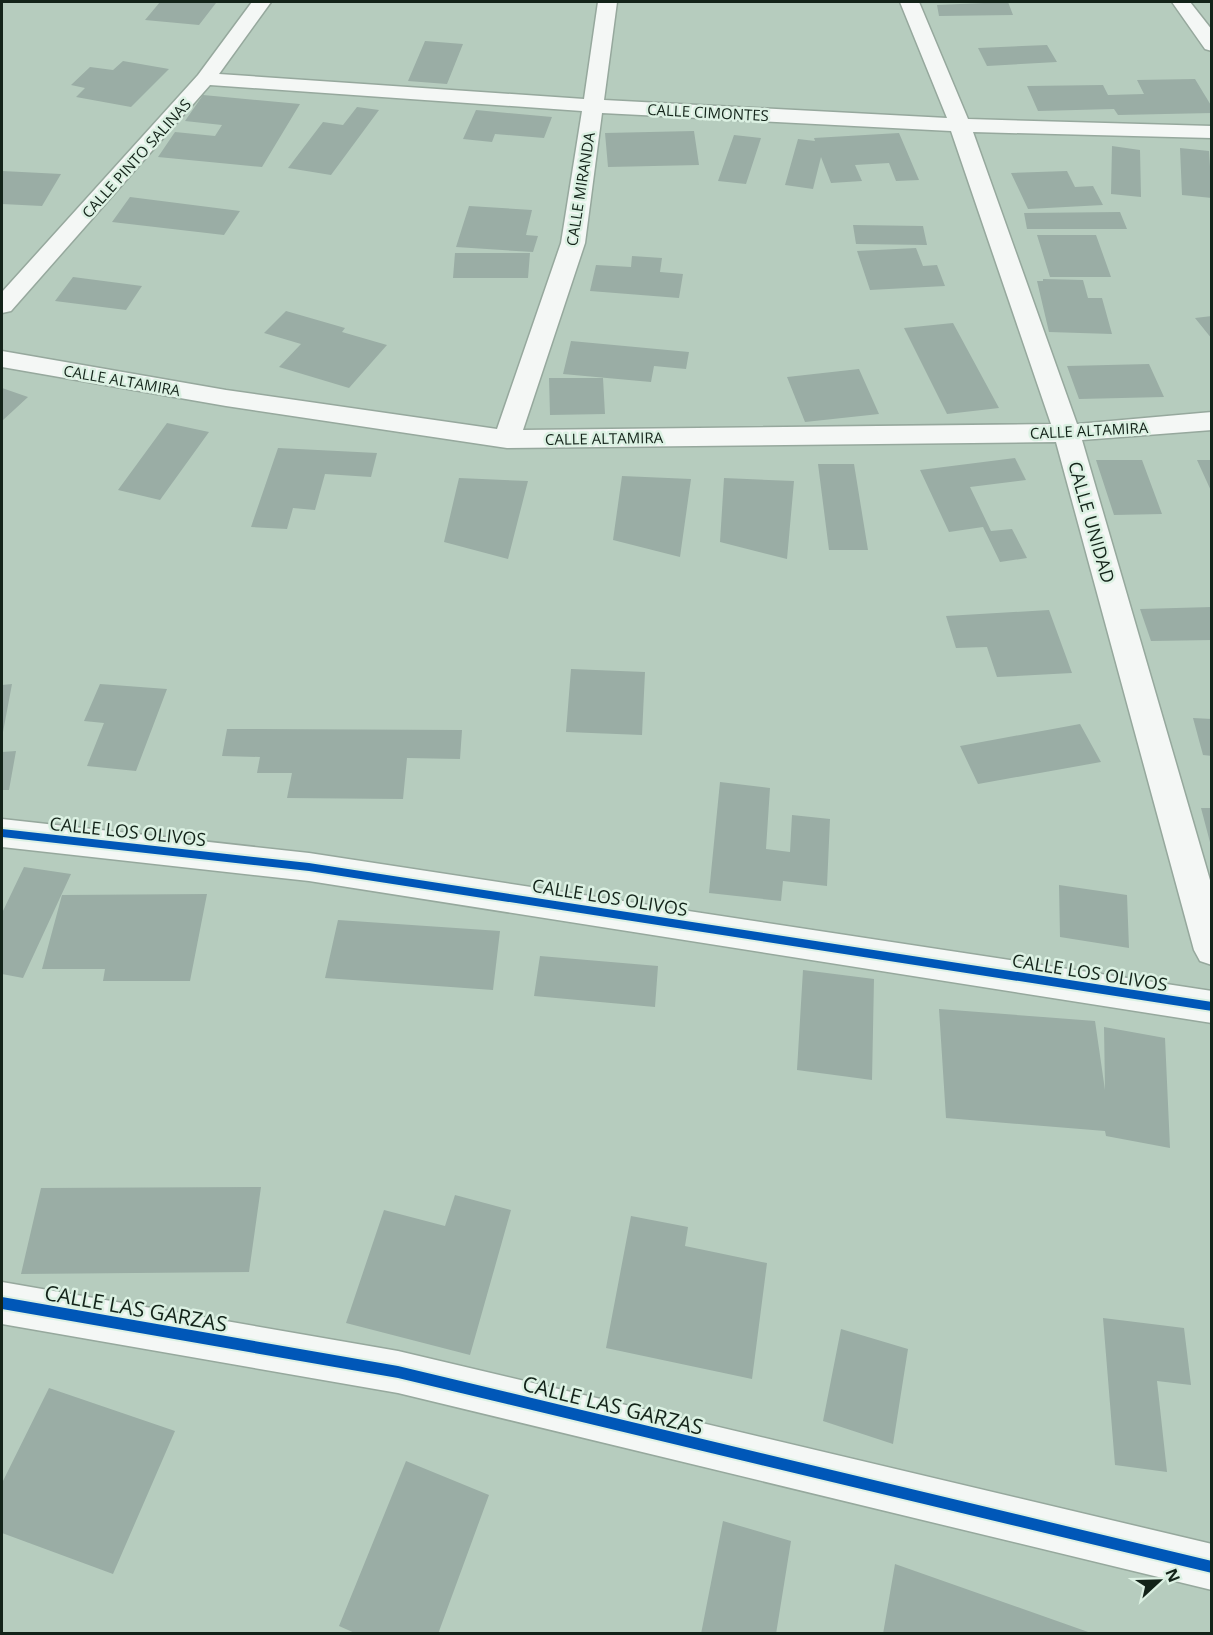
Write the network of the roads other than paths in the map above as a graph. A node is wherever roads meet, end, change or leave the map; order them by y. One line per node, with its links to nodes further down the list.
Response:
1 (261, 2): 6 (street, CALLE PINTO SALINAS)
2 (608, 2): 7 (street, CALLE MIRANDA)
3 (910, 2): 8 (street, CALLE UNIDAD)
4 (1181, 2): 5 (street)
5 (1212, 45)
6 (205, 79): 7 (street, CALLE CIMONTES); 10 (street, CALLE PINTO SALINAS)
7 (593, 106): 8 (street, CALLE CIMONTES); 14 (street, CALLE MIRANDA)
8 (960, 124): 9 (street, CALLE CIMONTES); 13 (street, CALLE UNIDAD)
9 (1212, 132)
10 (2, 306)
11 (2, 359): 14 (street, CALLE ALTAMIRA)
12 (1212, 422): 13 (street, CALLE ALTAMIRA)
13 (1066, 433): 14 (street, CALLE ALTAMIRA); 16 (street, CALLE UNIDAD)
14 (507, 440)
15 (2, 833): 17 (street, CALLE LOS OLIVOS)
16 (1212, 950)
17 (1212, 1007)
18 (2, 1303): 19 (street, CALLE LAS GARZAS)
19 (1212, 1567)

